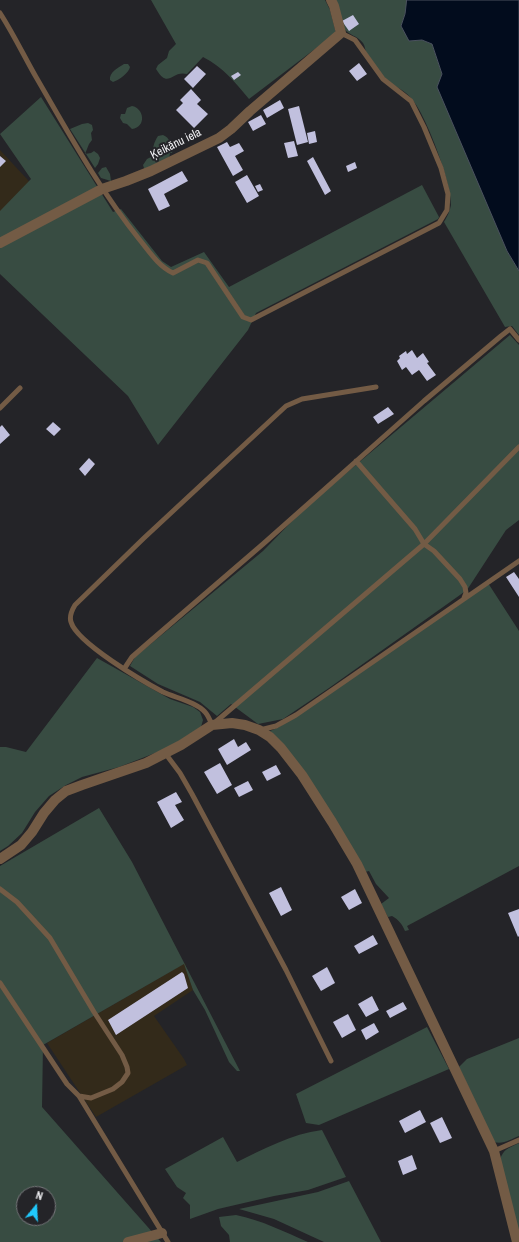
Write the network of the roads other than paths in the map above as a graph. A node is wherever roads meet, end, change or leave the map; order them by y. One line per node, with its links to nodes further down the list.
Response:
1 (331, 0): 3 (street)
2 (0, 13): 4 (lane)
3 (341, 33): 4 (street, Ķeikānu iela); 4 (lane)
4 (102, 188): 5 (street, Ķeikānu iela)
5 (0, 243)
6 (519, 340): 11 (lane)
7 (376, 387): 15 (lane)
8 (20, 388): 9 (lane)
9 (0, 408)
10 (519, 447): 12 (lane)
11 (356, 461): 12 (lane); 15 (lane)
12 (424, 544): 14 (lane); 16 (lane)
13 (519, 561): 14 (lane)
14 (464, 598): 17 (lane)
15 (124, 669): 16 (lane)
16 (212, 725): 17 (street); 18 (street)
17 (259, 730): 25 (street)
18 (165, 753): 19 (street); 22 (lane)
19 (0, 859)
20 (0, 889): 23 (lane)
21 (0, 983): 23 (lane)
22 (331, 1061)
23 (79, 1096): 26 (lane)
24 (519, 1140): 25 (lane)
25 (494, 1151): 28 (street)
26 (165, 1238): 27 (street)
27 (128, 1242)
28 (517, 1242)

